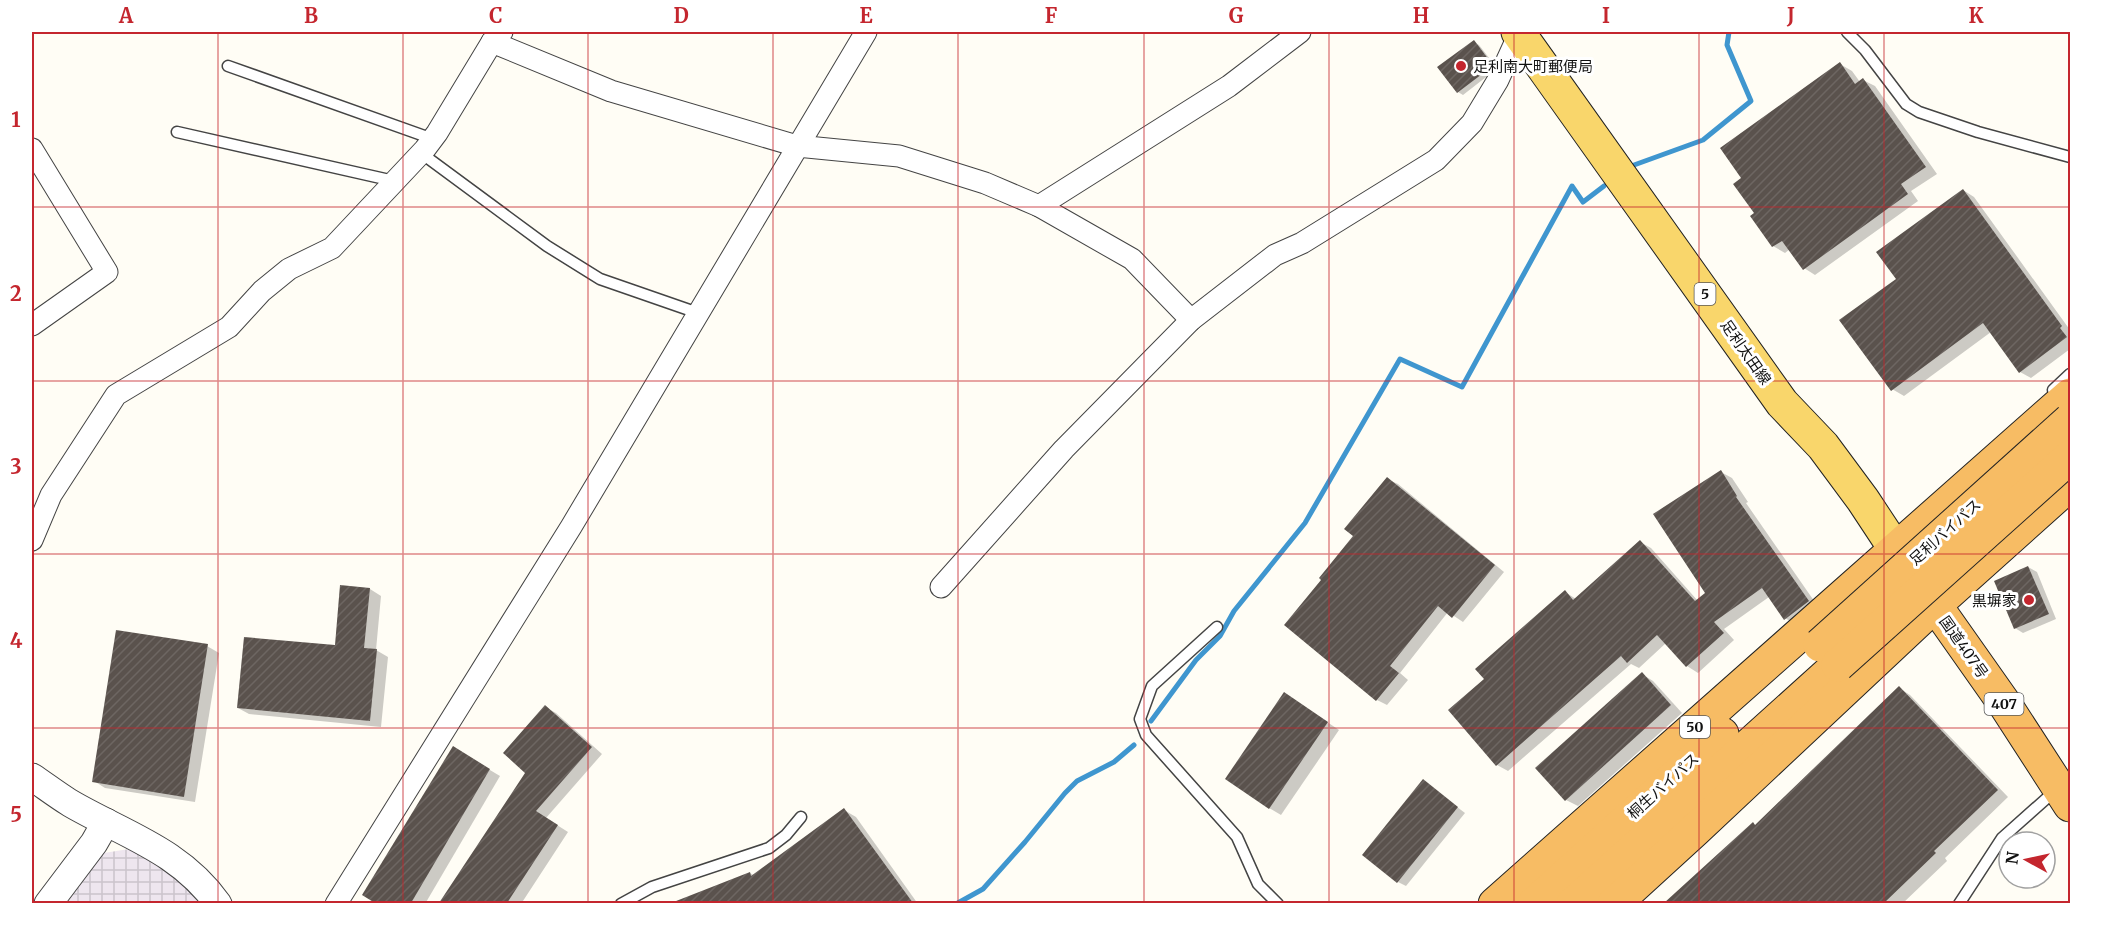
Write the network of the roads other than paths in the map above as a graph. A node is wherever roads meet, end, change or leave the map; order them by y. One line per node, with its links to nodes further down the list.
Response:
1 (866, 32): 9 (street)
2 (1300, 32): 13 (street)
3 (1520, 32): 15 (street); 22 (main road, 足利太田線 / 5)
4 (1847, 32): 11 (lane)
5 (497, 37): 8 (street); 9 (street)
6 (228, 66): 8 (lane)
7 (177, 132): 12 (lane)
8 (427, 146): 12 (street); 14 (lane)
9 (797, 146): 13 (street); 14 (street)
10 (32, 149): 16 (street)
11 (2070, 157)
12 (394, 182): 21 (street)
13 (1039, 206): 15 (street)
14 (698, 313): 33 (street)
15 (1191, 320): 23 (street)
16 (32, 325)
17 (2070, 374): 18 (lane)
18 (2063, 410): 22 (highway, 50); 26 (highway, 足利バイパス / 50, bridge)
19 (2070, 457): 26 (highway, 足利バイパス / 50, bridge)
20 (2070, 484): 24 (highway)
21 (32, 540)
22 (1896, 550): 24 (highway, 国道407号 / 407); 36 (highway, 50)
23 (941, 587)
24 (1935, 605): 28 (highway, 国道407号 / 407); 39 (highway)
25 (1217, 627): 35 (lane)
26 (1829, 655): 37 (highway, 桐生バイパス / 50); 38 (highway, 桐生バイパス / 50)
27 (32, 777): 30 (street)
28 (2064, 796): 40 (lane)
29 (801, 817): 34 (lane)
30 (106, 822): 31 (street); 32 (street)
31 (48, 903)
32 (218, 903)
33 (336, 903)
34 (621, 903)
35 (1278, 903)
36 (1496, 903)
37 (1534, 903)
38 (1573, 903)
39 (1614, 903)
40 (1959, 903)

